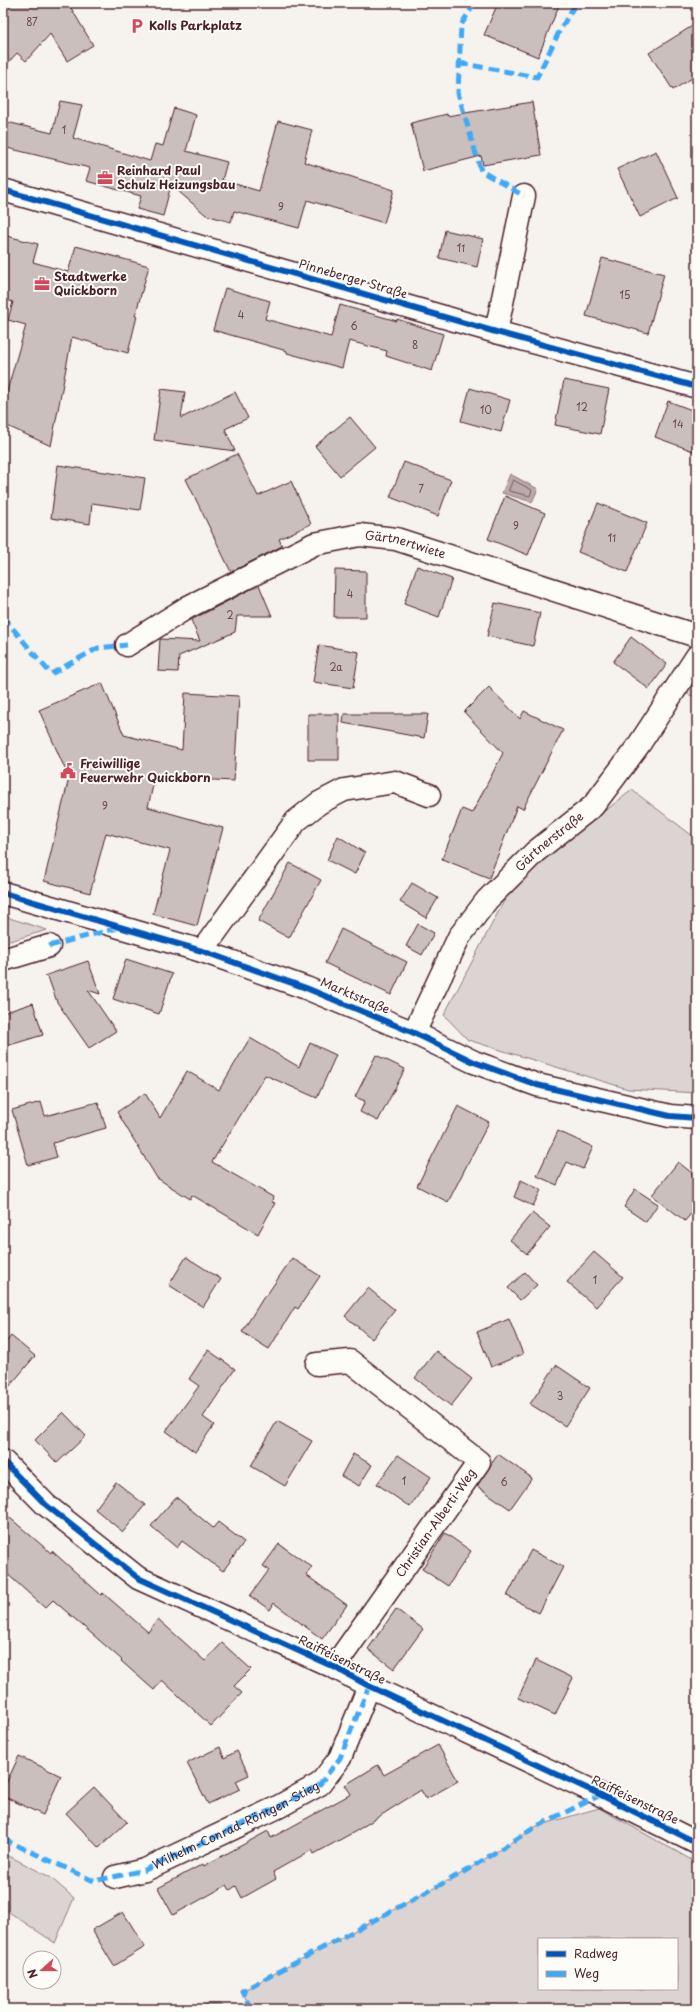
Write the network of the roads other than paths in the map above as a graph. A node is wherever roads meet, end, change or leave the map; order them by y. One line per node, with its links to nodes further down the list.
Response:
1 (3, 190): 3 (street, Pinneberger Straße)
2 (524, 196): 3 (street)
3 (496, 332): 4 (street, Pinneberger Straße)
4 (697, 387)
5 (697, 636): 6 (street, Gärtnertwiete)
6 (127, 645)
7 (697, 656): 13 (street, Gärtnerstraße)
8 (429, 795): 11 (street)
9 (3, 893): 11 (street, Marktstraße)
10 (49, 946): 12 (street)
11 (202, 951): 13 (street, Marktstraße)
12 (3, 960)
13 (414, 1033): 14 (street, Marktstraße)
14 (697, 1118)
15 (317, 1364): 17 (street, Christian-Alberti-Weg)
16 (3, 1461): 17 (street, Raiffeisenstraße)
17 (334, 1667): 18 (street, Raiffeisenstraße)
18 (369, 1686): 19 (street, Raiffeisenstraße); 20 (street, Wilhelm-Conrad-Röntgen-Stieg)
19 (697, 1843)
20 (115, 1877)

